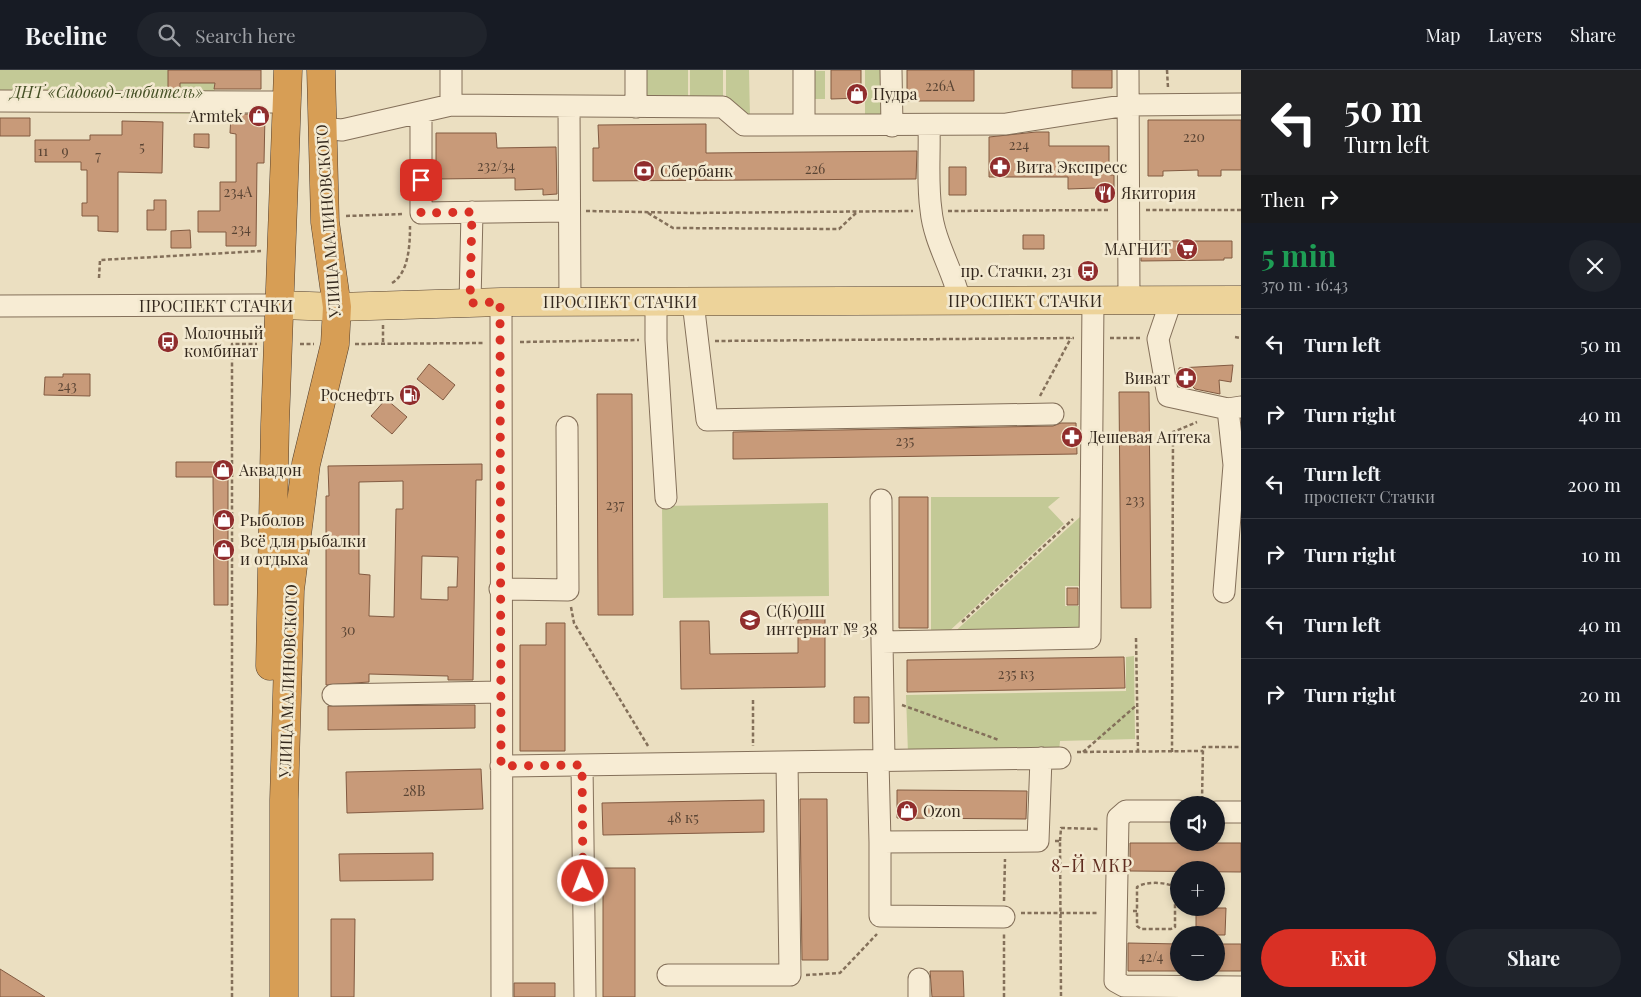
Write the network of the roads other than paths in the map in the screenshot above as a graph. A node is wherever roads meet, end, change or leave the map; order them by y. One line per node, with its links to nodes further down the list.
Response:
1 (288, 70): 9 (highway, УЛИЦА МАЛИНОВСКОГО)
2 (320, 70): 19 (highway, УЛИЦА МАЛИНОВСКОГО)
3 (451, 70): 11 (street)
4 (636, 70): 14 (street)
5 (804, 70): 16 (street)
6 (891, 70): 17 (street)
7 (1128, 70): 12 (street)
8 (0, 101): 9 (street)
9 (287, 102): 32 (highway, УЛИЦА МАЛИНОВСКОГО)
10 (1241, 104): 12 (street)
11 (451, 105): 13 (street); 15 (street)
12 (1128, 105): 18 (street); 25 (street)
13 (569, 106): 14 (street); 20 (street)
14 (636, 107): 16 (street)
15 (421, 113): 19 (street); 21 (street)
16 (804, 125): 17 (street)
17 (892, 126): 18 (street)
18 (929, 126): 23 (street)
19 (321, 128): 34 (highway, УЛИЦА МАЛИНОВСКОГО)
20 (569, 211): 21 (street); 28 (street)
21 (472, 212): 31 (street)
22 (1241, 300): 26 (main road, ПРОСПЕКТ СТАЧКИ)
23 (960, 301): 24 (main road, ПРОСПЕКТ СТАЧКИ); 30 (main road, ПРОСПЕКТ СТАЧКИ)
24 (1093, 301): 25 (main road, ПРОСПЕКТ СТАЧКИ); 42 (street)
25 (1129, 301): 26 (main road, ПРОСПЕКТ СТАЧКИ)
26 (1171, 301): 35 (street)
27 (500, 302): 28 (main road, ПРОСПЕКТ СТАЧКИ); 31 (main road, ПРОСПЕКТ СТАЧКИ); 40 (street)
28 (570, 302): 29 (main road, ПРОСПЕКТ СТАЧКИ)
29 (656, 302): 30 (main road, ПРОСПЕКТ СТАЧКИ); 38 (street)
30 (694, 302): 36 (street)
31 (470, 303): 34 (main road, ПРОСПЕКТ СТАЧКИ)
32 (280, 305): 33 (street, ПРОСПЕКТ СТАЧКИ); 34 (main road, ПРОСПЕКТ СТАЧКИ); 56 (highway, УЛИЦА МАЛИНОВСКОГО)
33 (0, 306)
34 (337, 307): 57 (highway, УЛИЦА МАЛИНОВСКОГО)
35 (1235, 408): 41 (street)
36 (1053, 414)
37 (567, 427): 40 (street)
38 (666, 498)
39 (881, 500): 42 (street)
40 (500, 589): 43 (street)
41 (1224, 592)
42 (882, 642): 45 (street)
43 (500, 692): 44 (street); 48 (street)
44 (333, 695)
45 (881, 761): 46 (street); 52 (street); 52 (street)
46 (787, 762): 47 (street); 54 (street)
47 (582, 765): 48 (street); 59 (street)
48 (501, 766): 58 (street)
49 (1170, 811): 55 (street)
50 (1225, 812): 51 (street)
51 (1241, 812)
52 (880, 842): 53 (street)
53 (1004, 917)
54 (668, 975)
55 (1241, 986)
56 (269, 997)
57 (284, 997)
58 (502, 997)
59 (585, 997)

